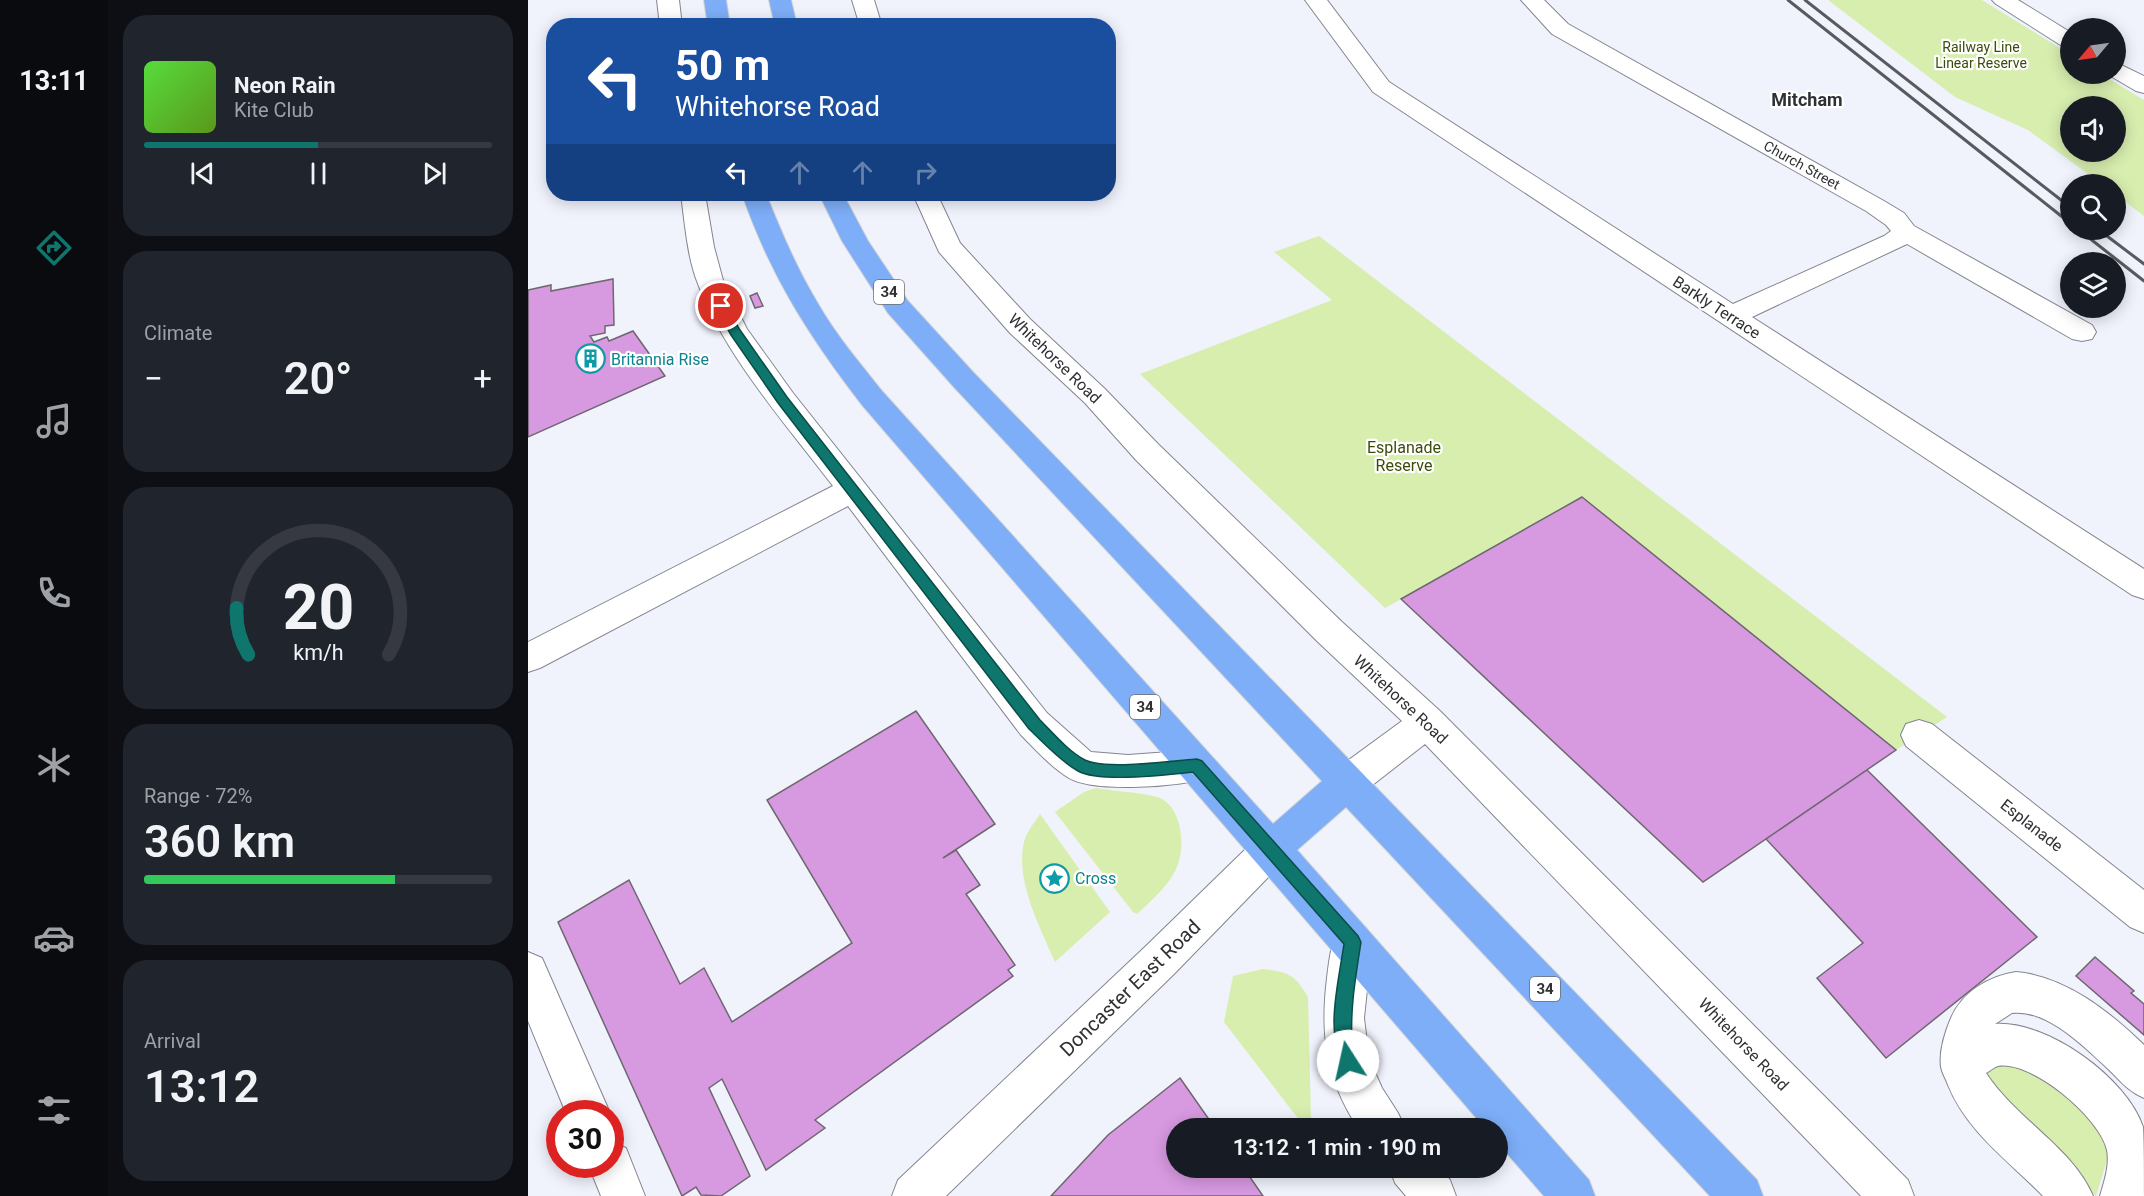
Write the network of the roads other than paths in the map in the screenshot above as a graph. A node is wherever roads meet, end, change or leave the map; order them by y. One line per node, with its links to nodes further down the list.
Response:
1 (668, 0): 8 (street)
2 (715, 0): 9 (highway)
3 (780, 0): 10 (highway)
4 (863, 0): 11 (street)
5 (1316, 0): 20 (street, Barkly Terrace)
6 (1532, 0): 19 (street, Church Street)
7 (2003, 0): 12 (street)
8 (670, 18)
9 (718, 18)
10 (784, 18)
11 (869, 18)
12 (2060, 35)
13 (2126, 75): 14 (street)
14 (2144, 86)
15 (694, 201): 22 (street)
16 (757, 201): 27 (highway, 34)
17 (835, 201): 28 (highway, 34)
18 (928, 201): 25 (street, Whitehorse Road)
19 (1905, 232): 20 (street); 21 (street, Church Street)
20 (1730, 316): 23 (street, Barkly Terrace)
21 (2082, 332)
22 (852, 490): 24 (street); 27 (street)
23 (2144, 586)
24 (528, 658)
25 (1427, 722): 28 (street); 45 (street, Whitehorse Road)
26 (1919, 735): 30 (street, Esplanade)
27 (1197, 766): 29 (highway, 34)
28 (1348, 782): 29 (highway, Doncaster East Road); 44 (highway, 34)
29 (1271, 849): 31 (highway, 34); 41 (street, Doncaster East Road)
30 (2144, 914)
31 (1352, 942): 36 (street); 43 (highway, 34)
32 (528, 972): 35 (street)
33 (1962, 1067): 34 (street); 46 (street); 47 (street)
34 (2144, 1077)
35 (582, 1100)
36 (1376, 1118)
37 (2144, 1174): 48 (street)
38 (616, 1178): 40 (street)
39 (1420, 1178): 42 (street)
40 (623, 1196)
41 (914, 1196)
42 (1434, 1196)
43 (1573, 1196)
44 (1741, 1196)
45 (1892, 1196)
46 (2071, 1196)
47 (2122, 1196)
48 (2130, 1196)

